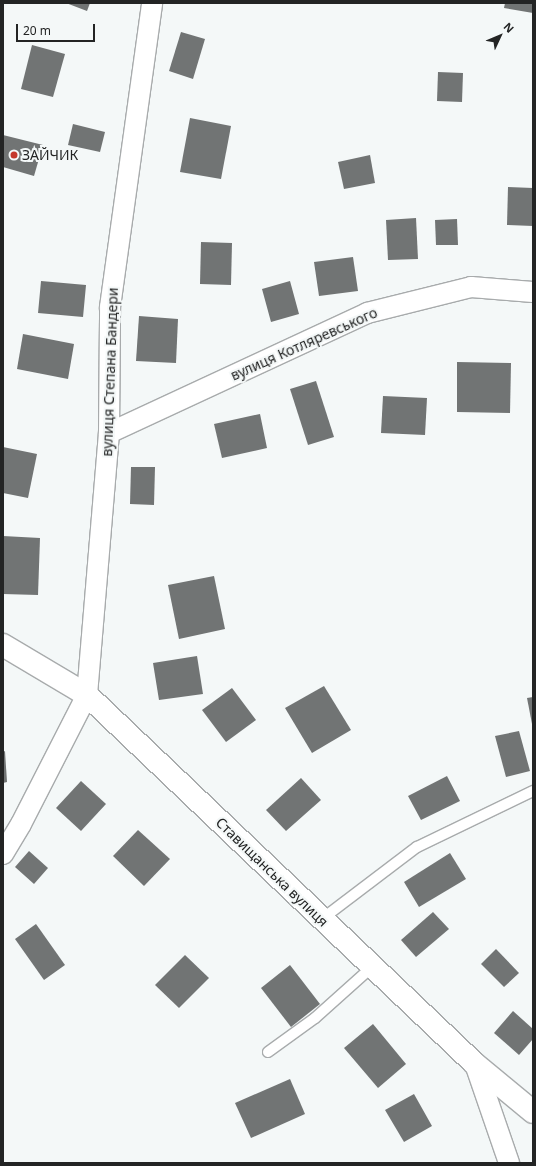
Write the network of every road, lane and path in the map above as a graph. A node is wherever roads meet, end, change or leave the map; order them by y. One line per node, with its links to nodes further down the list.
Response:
1 (152, 3): 3 (street, вулиця Степана Бандери)
2 (533, 292): 3 (street, вулиця Котляревського)
3 (109, 433): 5 (street, вулиця Степана Бандери)
4 (3, 645): 5 (street, Ставищанська вулиця)
5 (87, 695): 7 (street); 8 (street, Ставищанська вулиця)
6 (533, 791): 8 (lane)
7 (3, 854)
8 (322, 920): 9 (street, Ставищанська вулиця)
9 (372, 967): 10 (lane); 11 (street, Ставищанська вулиця)
10 (268, 1052)
11 (475, 1064): 12 (street, Ставищанська вулиця); 13 (street)
12 (533, 1112)
13 (509, 1163)

